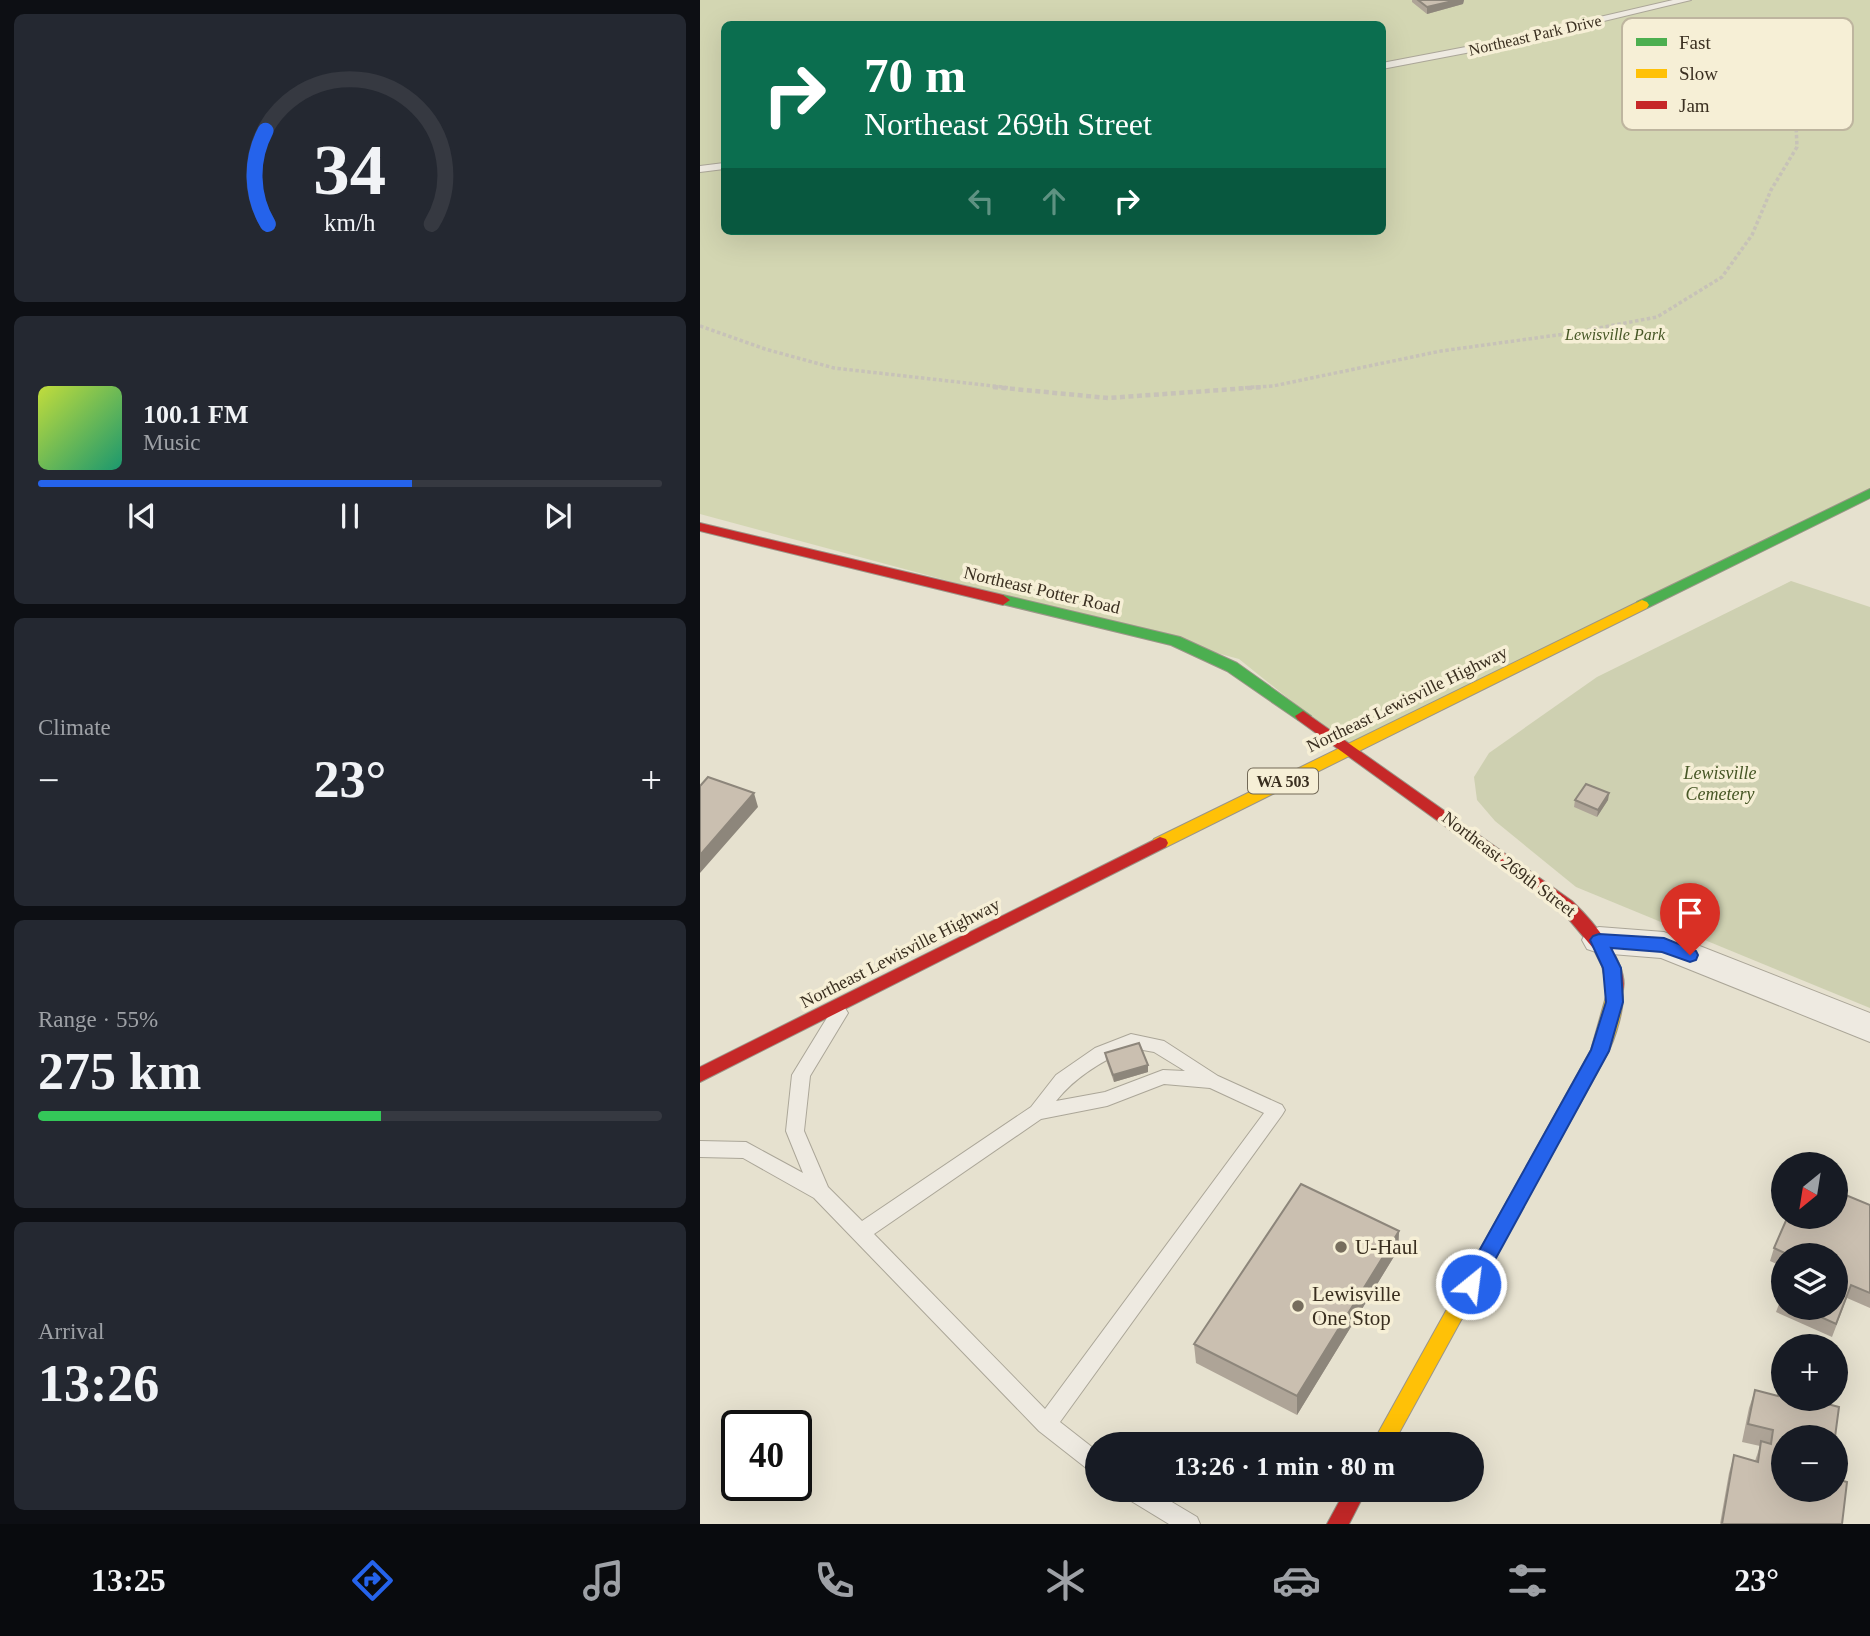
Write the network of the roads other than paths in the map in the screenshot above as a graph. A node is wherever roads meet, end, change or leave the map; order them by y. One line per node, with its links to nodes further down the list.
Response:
1 (1686, 0): 2 (lane, Northeast Park Drive)
2 (1386, 65)
3 (721, 166): 4 (lane)
4 (700, 169)
5 (1870, 494): 7 (street, Northeast Lewisville Highway / WA 503)
6 (700, 527): 7 (street, Northeast Potter Road)
7 (1350, 748): 8 (street, Northeast 269th Street); 9 (street, Northeast Lewisville Highway / WA 503)
8 (1599, 940): 10 (street); 18 (street, Northeast 269th Street)
9 (845, 1002): 11 (street, Northeast Lewisville Highway / WA 503); 15 (lane)
10 (1870, 1028)
11 (700, 1076)
12 (1212, 1081): 13 (lane); 13 (lane); 17 (lane)
13 (1037, 1112): 16 (lane)
14 (700, 1149): 15 (lane)
15 (821, 1192): 16 (lane)
16 (860, 1233): 17 (lane)
17 (1046, 1424): 19 (lane)
18 (1389, 1432)
19 (1085, 1455)
20 (1152, 1502): 22 (lane)
21 (1350, 1502): 23 (street)
22 (1189, 1524)
23 (1338, 1524)

